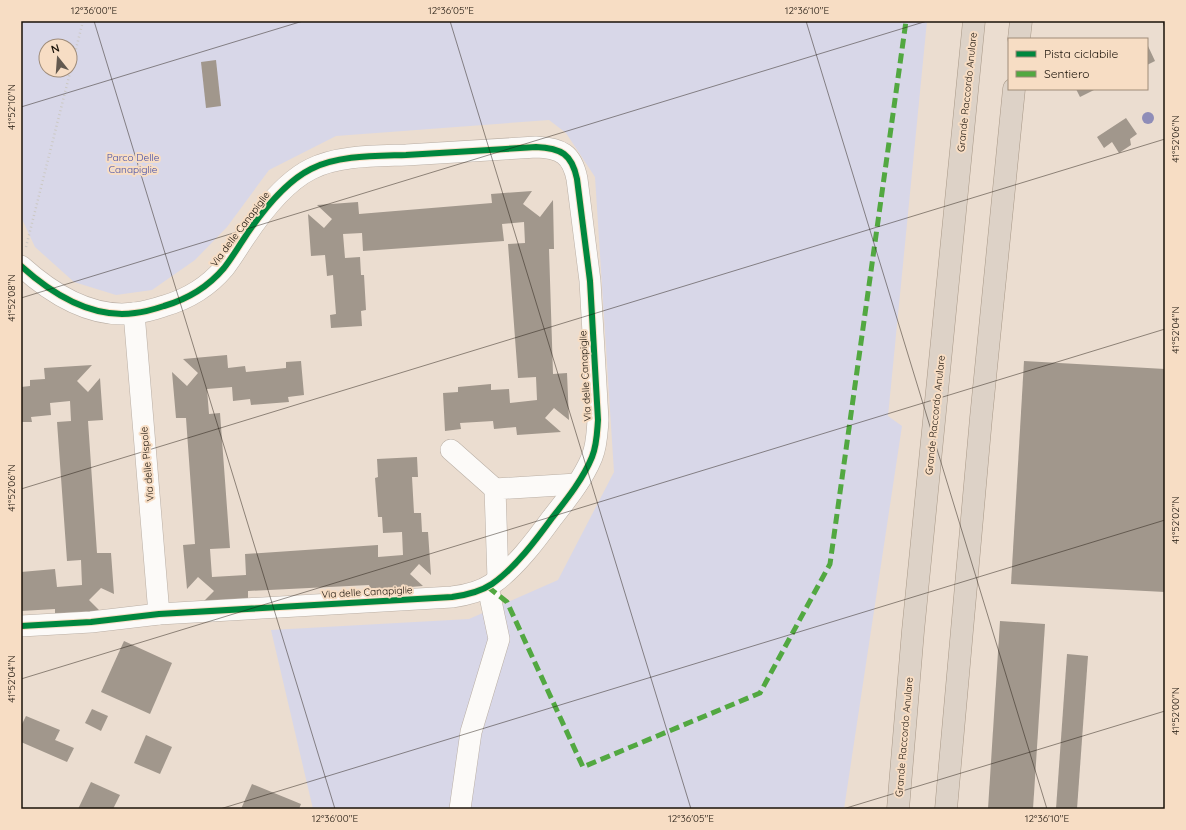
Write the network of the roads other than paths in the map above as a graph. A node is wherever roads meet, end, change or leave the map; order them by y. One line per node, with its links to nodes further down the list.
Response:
1 (974, 21): 15 (highway, Grande Raccordo Anulare)
2 (1021, 21): 3 (highway)
3 (1019, 38)
4 (1014, 90): 13 (highway)
5 (23, 258): 6 (street, Via delle Canapiglie)
6 (134, 313): 8 (street, Via delle Canapiglie); 11 (street, Via delle Pispole)
7 (450, 450): 9 (street)
8 (577, 484): 9 (street); 10 (street, Via delle Canapiglie)
9 (495, 489): 10 (street)
10 (493, 583): 11 (street, Via delle Canapiglie); 14 (street)
11 (159, 614): 12 (street, Via delle Canapiglie)
12 (21, 626)
13 (950, 766): 16 (highway); 17 (highway)
14 (460, 809)
15 (898, 809)
16 (946, 809)
17 (960, 809)

